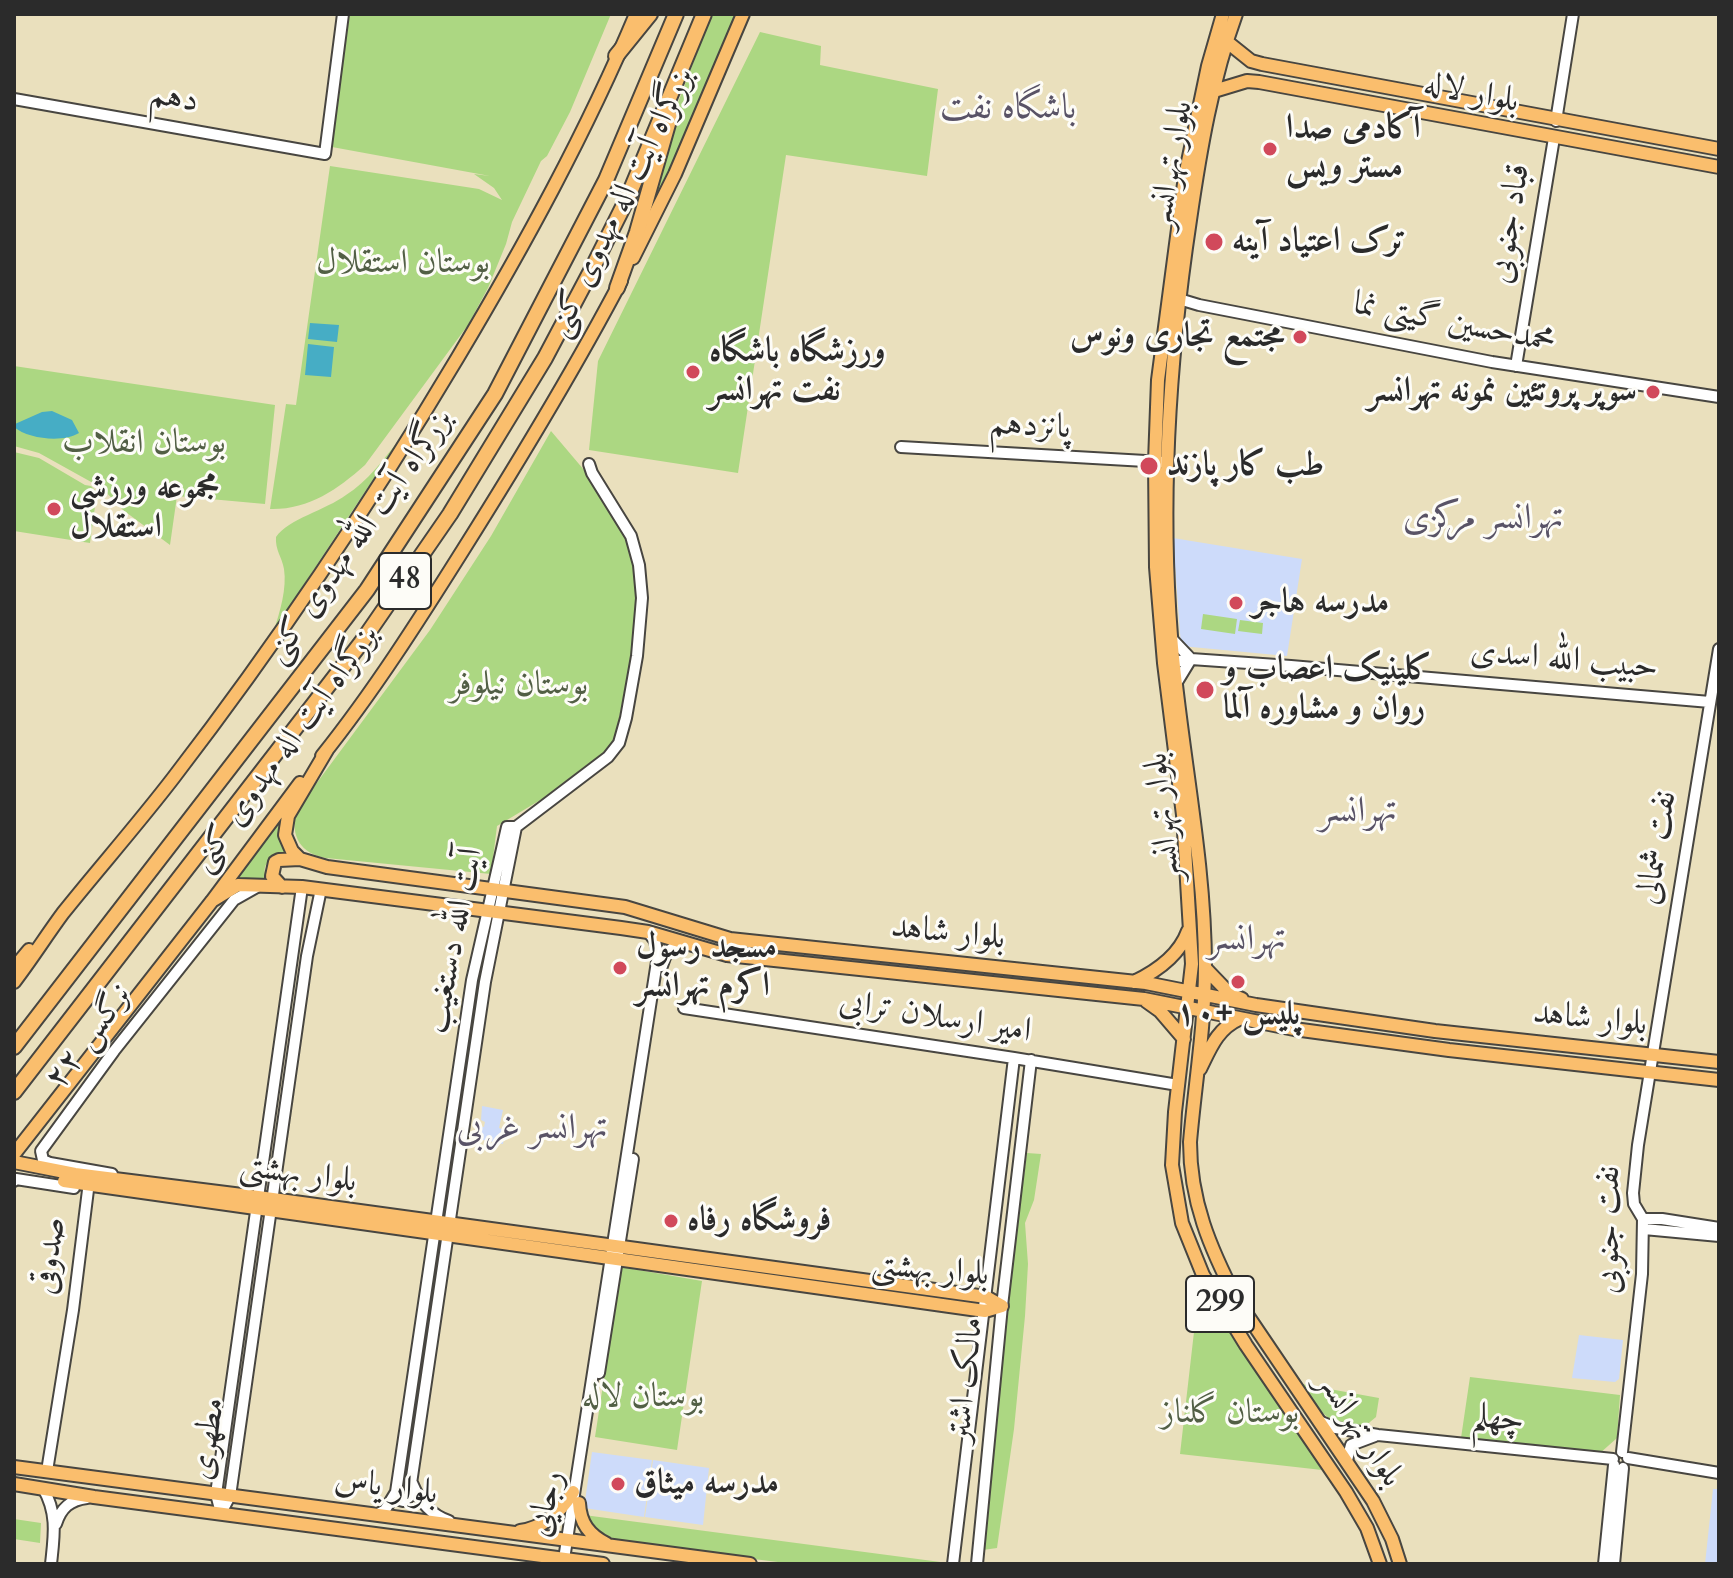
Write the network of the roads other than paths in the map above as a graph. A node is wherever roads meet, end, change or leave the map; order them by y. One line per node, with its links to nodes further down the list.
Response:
1 (343, 14): 16 (street, دهم)
2 (636, 14): 11 (main road, بزرگراه آیت اله مهدوی کنی)
3 (650, 14): 11 (highway)
4 (676, 14): 60 (highway, بزرگراه آیت الله مهدوی کنی / 48)
5 (704, 14): 12 (highway, بزرگراه آیت اله مهدوی کنی / 48)
6 (743, 14): 21 (main road, بزرگراه آیت اله مهدوی کنی)
7 (1223, 14): 26 (main road, بلوار تهرانسر / 299)
8 (1236, 14): 10 (main road, بلوار تهرانسر)
9 (1573, 14): 17 (street)
10 (1226, 41): 13 (main road, بلوار لاله); 14 (main road, بلوار تهرانسر)
11 (616, 56): 43 (main road, بزرگراه آیت اله مهدوی کنی)
12 (682, 70): 21 (highway); 69 (highway, بزرگراه آیت اله مهدوی کنی / 48)
13 (1316, 75): 15 (main road); 17 (main road, بلوار لاله)
14 (1214, 91): 15 (main road, بلوار لاله); 22 (main road, بلوار تهرانسر)
15 (1312, 92): 18 (main road, بلوار لاله)
16 (14, 99)
17 (1556, 121): 18 (main road); 19 (main road, بلوار لاله)
18 (1554, 138): 20 (main road, بلوار لاله); 23 (street, قباد جنوبی)
19 (1719, 149)
20 (1719, 167)
21 (617, 288): 32 (main road, بزرگراه آیت اله مهدوی کنی)
22 (1179, 299): 23 (street, محمدحسین گیتی نما); 26 (main road, بلوار تهرانسر)
23 (1516, 366): 24 (street, محمدحسین گیتی نما)
24 (1719, 397)
25 (901, 447): 26 (street, پانزدهم)
26 (1161, 462): 30 (main road, بلوار تهرانسر / 299)
27 (589, 464): 38 (street, آیت الله دستغیب)
28 (1719, 649): 31 (street, نفت شمالی)
29 (1191, 659): 30 (street); 30 (street, حبیب الله اسدی); 30 (street); 31 (street, حبیب الله اسدی)
30 (1171, 661): 44 (main road, بلوار تهرانسر / 299); 48 (main road, بلوار تهرانسر)
31 (1710, 702): 61 (street, نفت شمالی)
32 (327, 750): 33 (main road); 39 (main road, بزرگراه آیت اله مهدوی کنی)
33 (300, 859): 35 (main road); 38 (main road, بلوار شاهد)
34 (266, 886): 35 (main road, بلوار شاهد); 39 (main road, بلوار شاهد); 74 (street, نرگس ۲۲)
35 (282, 887): 36 (main road, بلوار شاهد)
36 (302, 887): 37 (main road, بلوار شاهد); 40 (street, مطهری)
37 (321, 889): 41 (street, مطهری); 42 (main road, بلوار شاهد)
38 (498, 889): 42 (street, آیت الله دستغیب); 50 (main road, بلوار شاهد)
39 (212, 901): 70 (main road, بزرگراه آیت اله مهدوی کنی)
40 (299, 909): 41 (street); 77 (street, مطهری)
41 (314, 911): 78 (street, مطهری)
42 (494, 912): 45 (main road, بلوار شاهد); 81 (street, آیت الله دستغیب)
43 (61, 916): 47 (main road); 49 (main road, بزرگراه آیت اله مهدوی کنی)
44 (1188, 931): 50 (main road); 51 (main road, بلوار تهرانسر / 299)
45 (648, 932): 46 (main road, بلوار شاهد); 83 (street, رجایی)
46 (681, 942): 53 (main road, بلوار شاهد); 83 (street, رجایی)
47 (14, 968)
48 (1205, 968): 52 (main road, بلوار تهرانسر / 299); 54 (main road)
49 (14, 982)
50 (1140, 982): 51 (main road, بلوار شاهد); 53 (main road)
51 (1189, 992): 52 (main road, بلوار شاهد); 55 (main road, بلوار تهرانسر / 299)
52 (1203, 995): 54 (main road, بلوار شاهد); 57 (main road, بلوار تهرانسر / 299)
53 (1144, 999): 55 (main road, بلوار شاهد); 59 (main road)
54 (1256, 1005): 61 (main road, بلوار شاهد)
55 (1187, 1007): 57 (main road, بلوار شاهد); 59 (main road, بلوار تهرانسر / 299)
56 (684, 1008): 62 (street, امیر ارسلان ترابی)
57 (1202, 1011): 58 (main road, بلوار شاهد); 66 (main road, بلوار تهرانسر / 299)
58 (1239, 1019): 65 (main road, بلوار شاهد); 66 (main road)
59 (1184, 1039): 68 (main road, بلوار تهرانسر / 299)
60 (14, 1047)
61 (1652, 1056): 64 (main road, بلوار شاهد); 65 (street, نفت جنوبی)
62 (1014, 1058): 63 (street, امیر ارسلان ترابی); 84 (street, مالک اشتر)
63 (1031, 1060): 68 (street, امیر ارسلان ترابی); 85 (street, مالک اشتر)
64 (1719, 1062)
65 (1649, 1073): 67 (main road, بلوار شاهد); 79 (street, نفت جنوبی)
66 (1197, 1075): 86 (main road, بلوار تهرانسر / 299)
67 (1719, 1080)
68 (1178, 1085): 115 (main road, بلوار تهرانسر / 299)
69 (14, 1092)
70 (14, 1154)
71 (14, 1162): 72 (main road)
72 (43, 1173): 73 (main road); 74 (main road, بلوار بهشتی); 76 (main road, بلوار بهشتی)
73 (15, 1176): 75 (street)
74 (141, 1183): 77 (main road, بلوار بهشتی)
75 (88, 1190): 76 (street); 91 (street, صدوقی)
76 (158, 1195): 77 (main road, بلوار بهشتی)
77 (258, 1203): 78 (main road, بلوار بهشتی); 97 (street, مطهری)
78 (272, 1205): 81 (main road, بلوار بهشتی); 98 (street, مطهری)
79 (1644, 1224): 80 (street); 82 (street); 89 (street, نفت جنوبی)
80 (1719, 1228)
81 (441, 1229): 83 (main road, بلوار بهشتی); 93 (street, آیت الله دستغیب); 96 (street, آیت الله دستغیب)
82 (1719, 1236)
83 (615, 1252): 84 (main road, بلوار بهشتی); 100 (street, رجایی)
84 (985, 1304): 85 (main road, بلوار بهشتی); 110 (street, مالک اشتر)
85 (1002, 1306): 111 (street, مالک اشتر)
86 (1321, 1422): 87 (street, چهلم); 88 (main road, بلوار تهرانسر / 299)
87 (1378, 1435): 88 (street); 89 (street, چهلم)
88 (1347, 1460): 116 (main road, بلوار تهرانسر / 299)
89 (1621, 1461): 92 (street, چهلم); 101 (street, نفت جنوبی)
90 (14, 1467): 91 (main road, بلوار یاس)
91 (47, 1471): 97 (main road, بلوار یاس)
92 (1719, 1473)
93 (411, 1481): 96 (street); 105 (street)
94 (14, 1484): 95 (main road, بلوار یاس)
95 (43, 1488): 99 (main road, بلوار یاس); 104 (street)
96 (396, 1492): 103 (street)
97 (216, 1494): 98 (main road, بلوار یاس); 102 (street, مطهری)
98 (230, 1496): 102 (street, مطهری); 103 (main road, بلوار یاس)
99 (94, 1497): 102 (main road, بلوار یاس); 104 (street)
100 (576, 1498): 106 (main road); 107 (street, رجایی); 108 (main road)
101 (1615, 1506): 117 (street); 118 (street)
102 (221, 1513): 109 (main road, بلوار یاس)
103 (376, 1515): 105 (main road, بلوار یاس)
104 (55, 1526): 112 (street)
105 (468, 1527): 106 (main road, بلوار یاس)
106 (504, 1532): 107 (main road, بلوار یاس)
107 (568, 1540): 108 (main road, بلوار یاس); 109 (street, رجایی)
108 (613, 1547): 114 (main road, بلوار یاس)
109 (564, 1559): 113 (main road, بلوار یاس)
110 (951, 1562)
111 (976, 1563)
112 (51, 1564)
113 (603, 1564)
114 (750, 1564)
115 (1380, 1564)
116 (1400, 1564)
117 (1604, 1564): 118 (street)
118 (1613, 1564)

